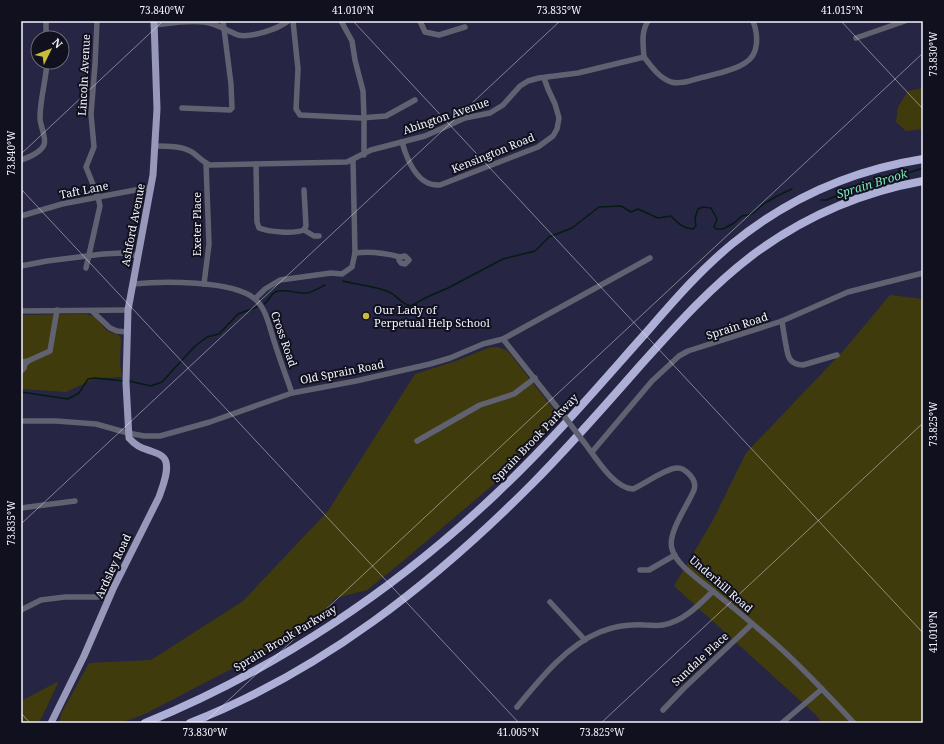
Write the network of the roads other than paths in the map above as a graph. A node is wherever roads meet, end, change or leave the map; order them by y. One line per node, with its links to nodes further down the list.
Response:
1 (97, 21): 31 (street, Lincoln Avenue)
2 (223, 21): 12 (street)
3 (288, 21): 12 (street)
4 (293, 21): 19 (street)
5 (342, 21): 19 (street)
6 (420, 21): 11 (street)
7 (648, 21): 14 (street)
8 (752, 21): 14 (street)
9 (905, 21): 13 (street)
10 (154, 23): 12 (street); 21 (main road, Ashford Avenue)
11 (465, 27)
12 (223, 28): 18 (street)
13 (856, 38)
14 (644, 57): 16 (street, Abington Avenue)
15 (46, 70): 24 (street)
16 (544, 78): 20 (street, Abington Avenue); 20 (street, Kensington Road)
17 (415, 100): 19 (street)
18 (182, 108)
19 (364, 118): 22 (street)
20 (402, 142): 22 (street, Abington Avenue)
21 (155, 146): 26 (street); 29 (main road, Ashford Avenue)
22 (364, 155): 25 (street, Abington Avenue)
23 (923, 159): 79 (highway, Sprain Brook Parkway)
24 (21, 160)
25 (353, 160): 27 (street); 35 (street)
26 (206, 163): 27 (street); 44 (street, Exeter Place)
27 (256, 164): 33 (street)
28 (923, 181): 80 (highway)
29 (151, 186): 31 (street, Taft Lane); 37 (main road, Ashford Avenue)
30 (304, 190): 33 (street)
31 (98, 197): 32 (street, Taft Lane); 36 (street, Lincoln Avenue)
32 (21, 216)
33 (304, 230): 34 (street)
34 (319, 236)
35 (355, 253): 38 (street); 45 (street)
36 (88, 256): 37 (street); 40 (street); 41 (street, Lincoln Avenue)
37 (138, 256): 43 (main road, Ashford Avenue)
38 (400, 257)
39 (650, 258): 54 (street, Old Sprain Road)
40 (21, 266)
41 (86, 268)
42 (923, 273): 51 (street, Sprain Road)
43 (133, 284): 44 (street); 48 (main road, Ashford Avenue)
44 (204, 284): 45 (street)
45 (255, 299): 60 (street, Cross Road)
46 (57, 310): 47 (street); 49 (street); 56 (street)
47 (92, 310): 50 (street); 52 (street)
48 (128, 310): 50 (street); 53 (main road, Ashford Avenue)
49 (21, 311)
50 (109, 311): 52 (street)
51 (782, 322): 55 (street); 64 (street, Sprain Road)
52 (106, 323): 53 (street)
53 (127, 332): 62 (main road, Ashford Avenue)
54 (503, 339): 59 (street, Underhill Road); 60 (street, Old Sprain Road)
55 (837, 355)
56 (28, 361): 57 (street); 58 (street)
57 (21, 362)
58 (21, 371)
59 (535, 378): 63 (street); 64 (street, Underhill Road, bridge)
60 (292, 393): 62 (street, Old Sprain Road)
61 (21, 421): 62 (street, Old Sprain Road)
62 (128, 433): 70 (main road, Ardsley Road)
63 (417, 441)
64 (592, 452): 67 (street, Underhill Road)
65 (75, 501): 66 (street)
66 (21, 508)
67 (674, 555): 68 (street); 69 (street, Underhill Road)
68 (640, 570)
69 (713, 591): 73 (street, Underhill Road); 74 (street)
70 (110, 597): 72 (street); 78 (main road, Ardsley Road)
71 (550, 602): 74 (street)
72 (21, 610)
73 (752, 624): 75 (street, Underhill Road); 77 (street, Sundale Place)
74 (585, 640): 76 (street)
75 (822, 689): 81 (street); 82 (street, Underhill Road)
76 (517, 707)
77 (663, 710)
78 (51, 723)
79 (145, 723)
80 (190, 723)
81 (782, 723)
82 (854, 723)

